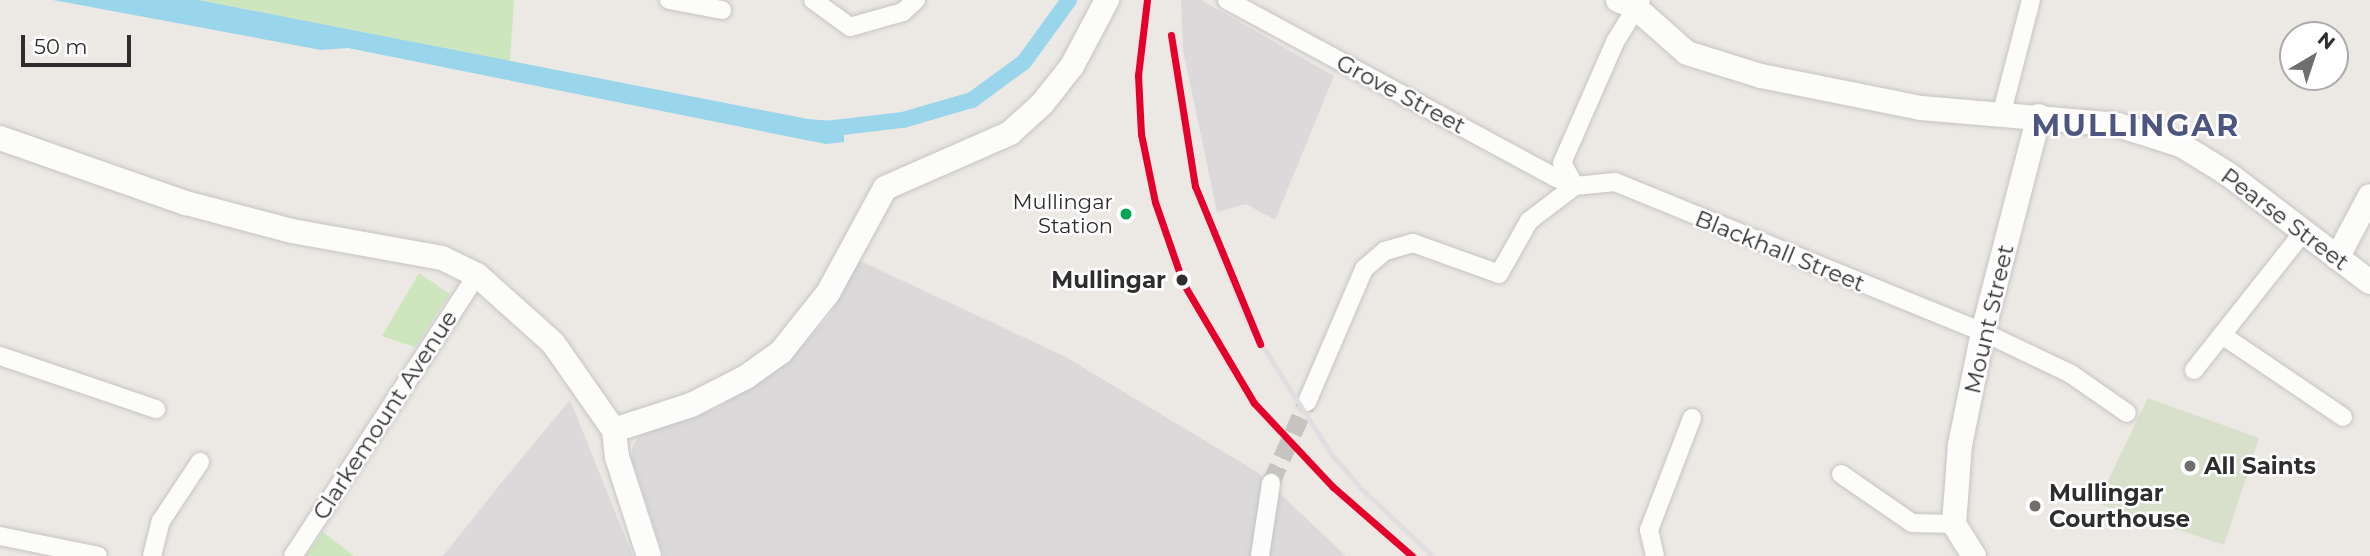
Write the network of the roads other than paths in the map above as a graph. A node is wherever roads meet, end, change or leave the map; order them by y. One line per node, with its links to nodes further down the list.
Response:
1 (669, 0): 8 (street)
2 (813, 0): 3 (street)
3 (916, 0)
4 (1107, 0): 27 (street)
5 (1227, 0): 12 (street, Grove Street)
6 (2031, 0): 9 (street)
7 (1631, 2): 9 (street, Pearse Street); 12 (street)
8 (722, 10)
9 (2002, 112): 10 (street, Pearse Street)
10 (2039, 116): 14 (street, Pearse Street); 18 (street, Mount Street)
11 (0, 138): 16 (street)
12 (1575, 186): 18 (street, Blackhall Street); 22 (street)
13 (2370, 196): 15 (street)
14 (2304, 231): 15 (street, Pearse Street); 19 (street)
15 (2337, 258): 17 (street, Pearse Street)
16 (477, 275): 27 (street); 37 (street, Clarkemount Avenue)
17 (2370, 282)
18 (1983, 332): 24 (street, Blackhall Street); 31 (street, Mount Street)
19 (2222, 335): 21 (street); 25 (street)
20 (0, 356): 23 (street)
21 (2194, 370)
22 (1307, 402)
23 (156, 410)
24 (2127, 413)
25 (2343, 417)
26 (1692, 418): 39 (street)
27 (614, 430): 34 (street)
28 (200, 462): 36 (street)
29 (1842, 474): 31 (street)
30 (1271, 483): 38 (street)
31 (1954, 524): 40 (street)
32 (0, 536): 33 (street)
33 (30, 550): 35 (street)
34 (642, 552)
35 (98, 556)
36 (152, 556)
37 (293, 556)
38 (1260, 556)
39 (1655, 556)
40 (1974, 556)

